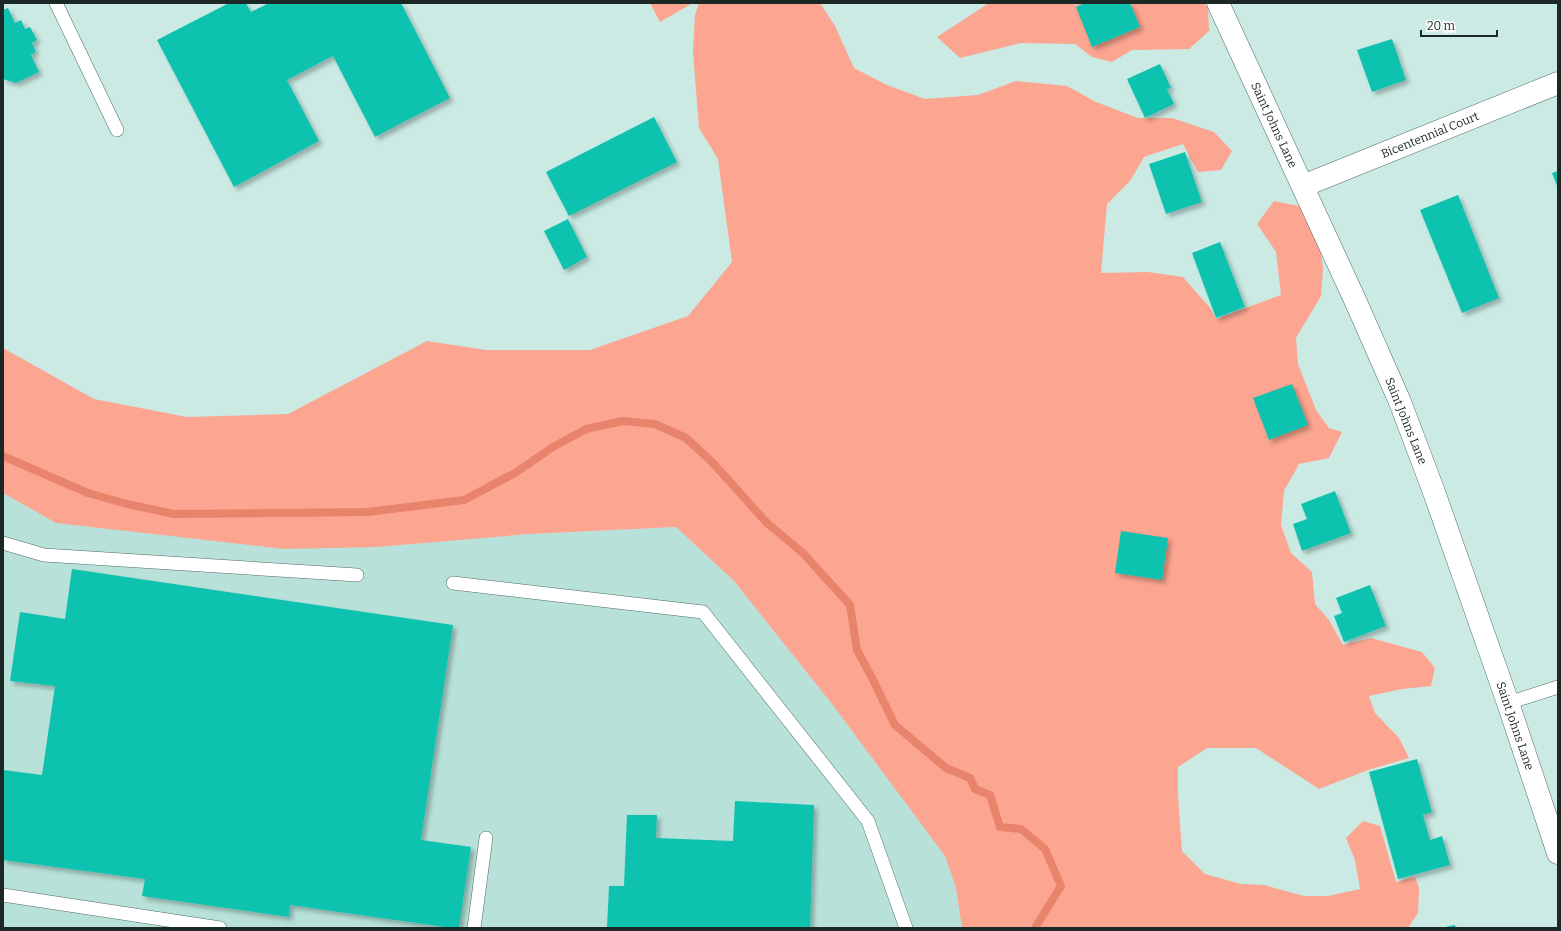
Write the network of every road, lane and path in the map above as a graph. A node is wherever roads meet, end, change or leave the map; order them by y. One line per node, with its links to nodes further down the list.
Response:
1 (1218, 3): 5 (street, Saint Johns Lane)
2 (61, 5): 4 (lane)
3 (1558, 83): 5 (street, Bicentennial Court)
4 (117, 130)
5 (1303, 186): 10 (street, Saint Johns Lane)
6 (3, 543): 7 (lane)
7 (357, 575)
8 (453, 583): 16 (lane)
9 (1558, 687): 10 (lane)
10 (1508, 703): 12 (street, Saint Johns Lane)
11 (486, 838): 15 (lane)
12 (1558, 853)
13 (3, 895): 14 (lane)
14 (220, 928)
15 (474, 928)
16 (906, 928)

